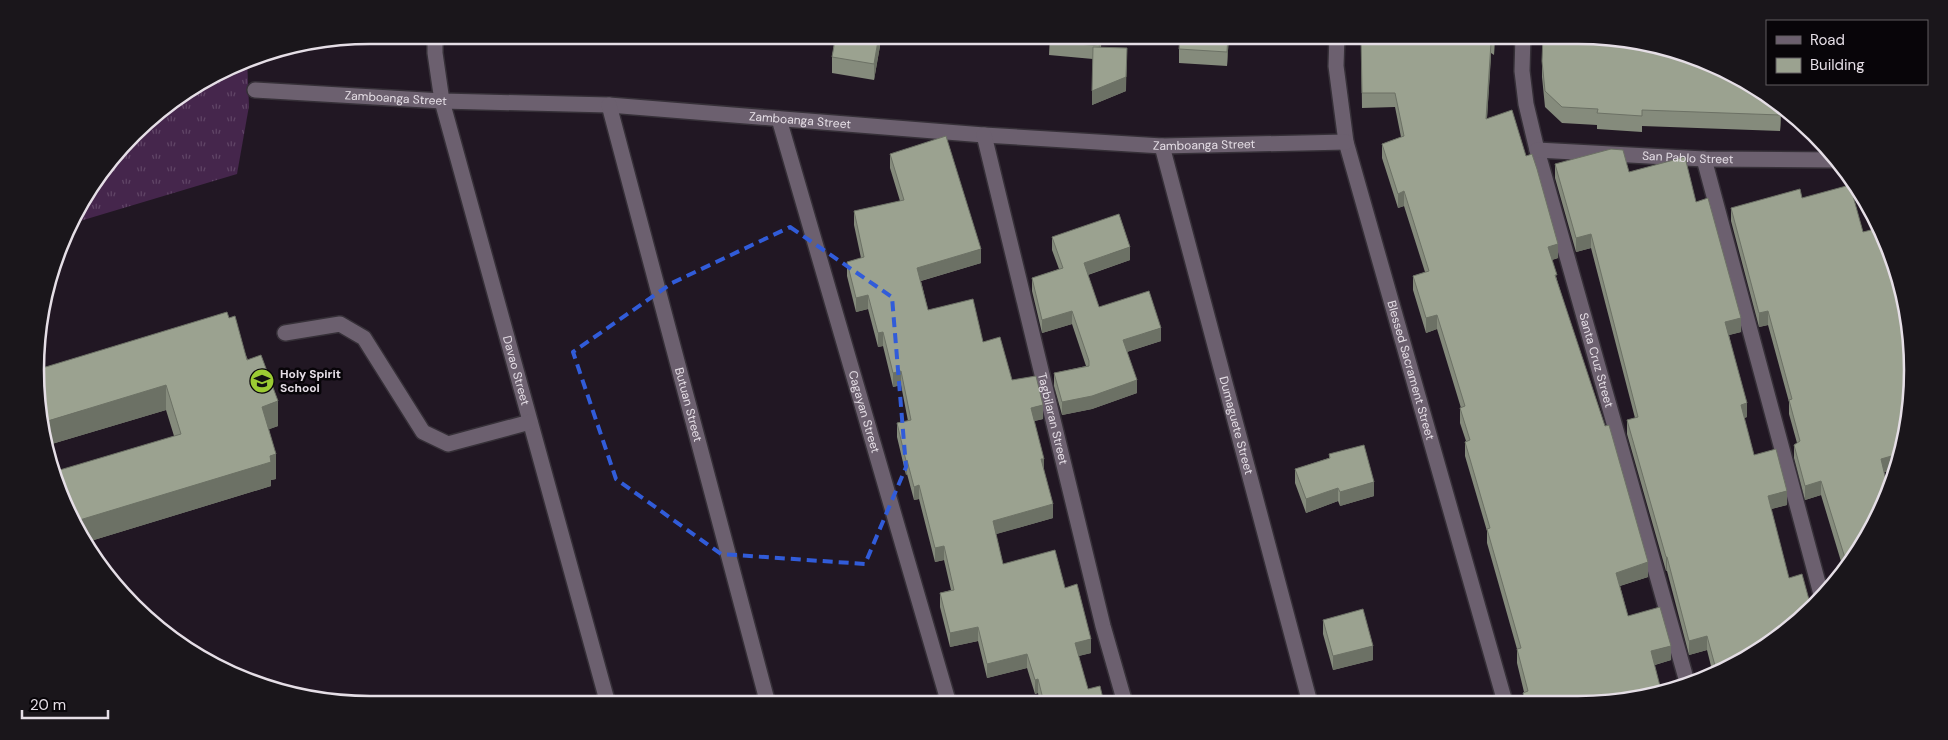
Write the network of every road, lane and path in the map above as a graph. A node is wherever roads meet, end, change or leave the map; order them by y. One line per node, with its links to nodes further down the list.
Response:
1 (435, 44): 5 (street, Davao Street)
2 (1337, 44): 9 (street, Blessed Sacrament Street)
3 (1523, 44): 11 (street, Santa Cruz Street)
4 (255, 90): 5 (street, Zamboanga Street)
5 (442, 101): 6 (street, Zamboanga Street); 15 (street, Davao Street)
6 (609, 105): 7 (street, Zamboanga Street); 19 (street, Butuan Street)
7 (779, 119): 8 (street, Zamboanga Street); 20 (street, Cagayan Street)
8 (984, 135): 10 (street, Zamboanga Street); 21 (street, Tagbilaran Street)
9 (1346, 142): 10 (street, Zamboanga Street); 23 (street, Blessed Sacrament Street)
10 (1162, 146): 22 (street, Dumaguete Street)
11 (1538, 150): 12 (street, San Pablo Street); 17 (street, Santa Cruz Street)
12 (1704, 158): 13 (street, San Pablo Street); 16 (street)
13 (1827, 160)
14 (285, 333): 15 (street)
15 (530, 422): 18 (street, Davao Street)
16 (1820, 589)
17 (1686, 678)
18 (606, 696)
19 (766, 696)
20 (947, 696)
21 (1123, 696)
22 (1308, 696)
23 (1504, 696)

